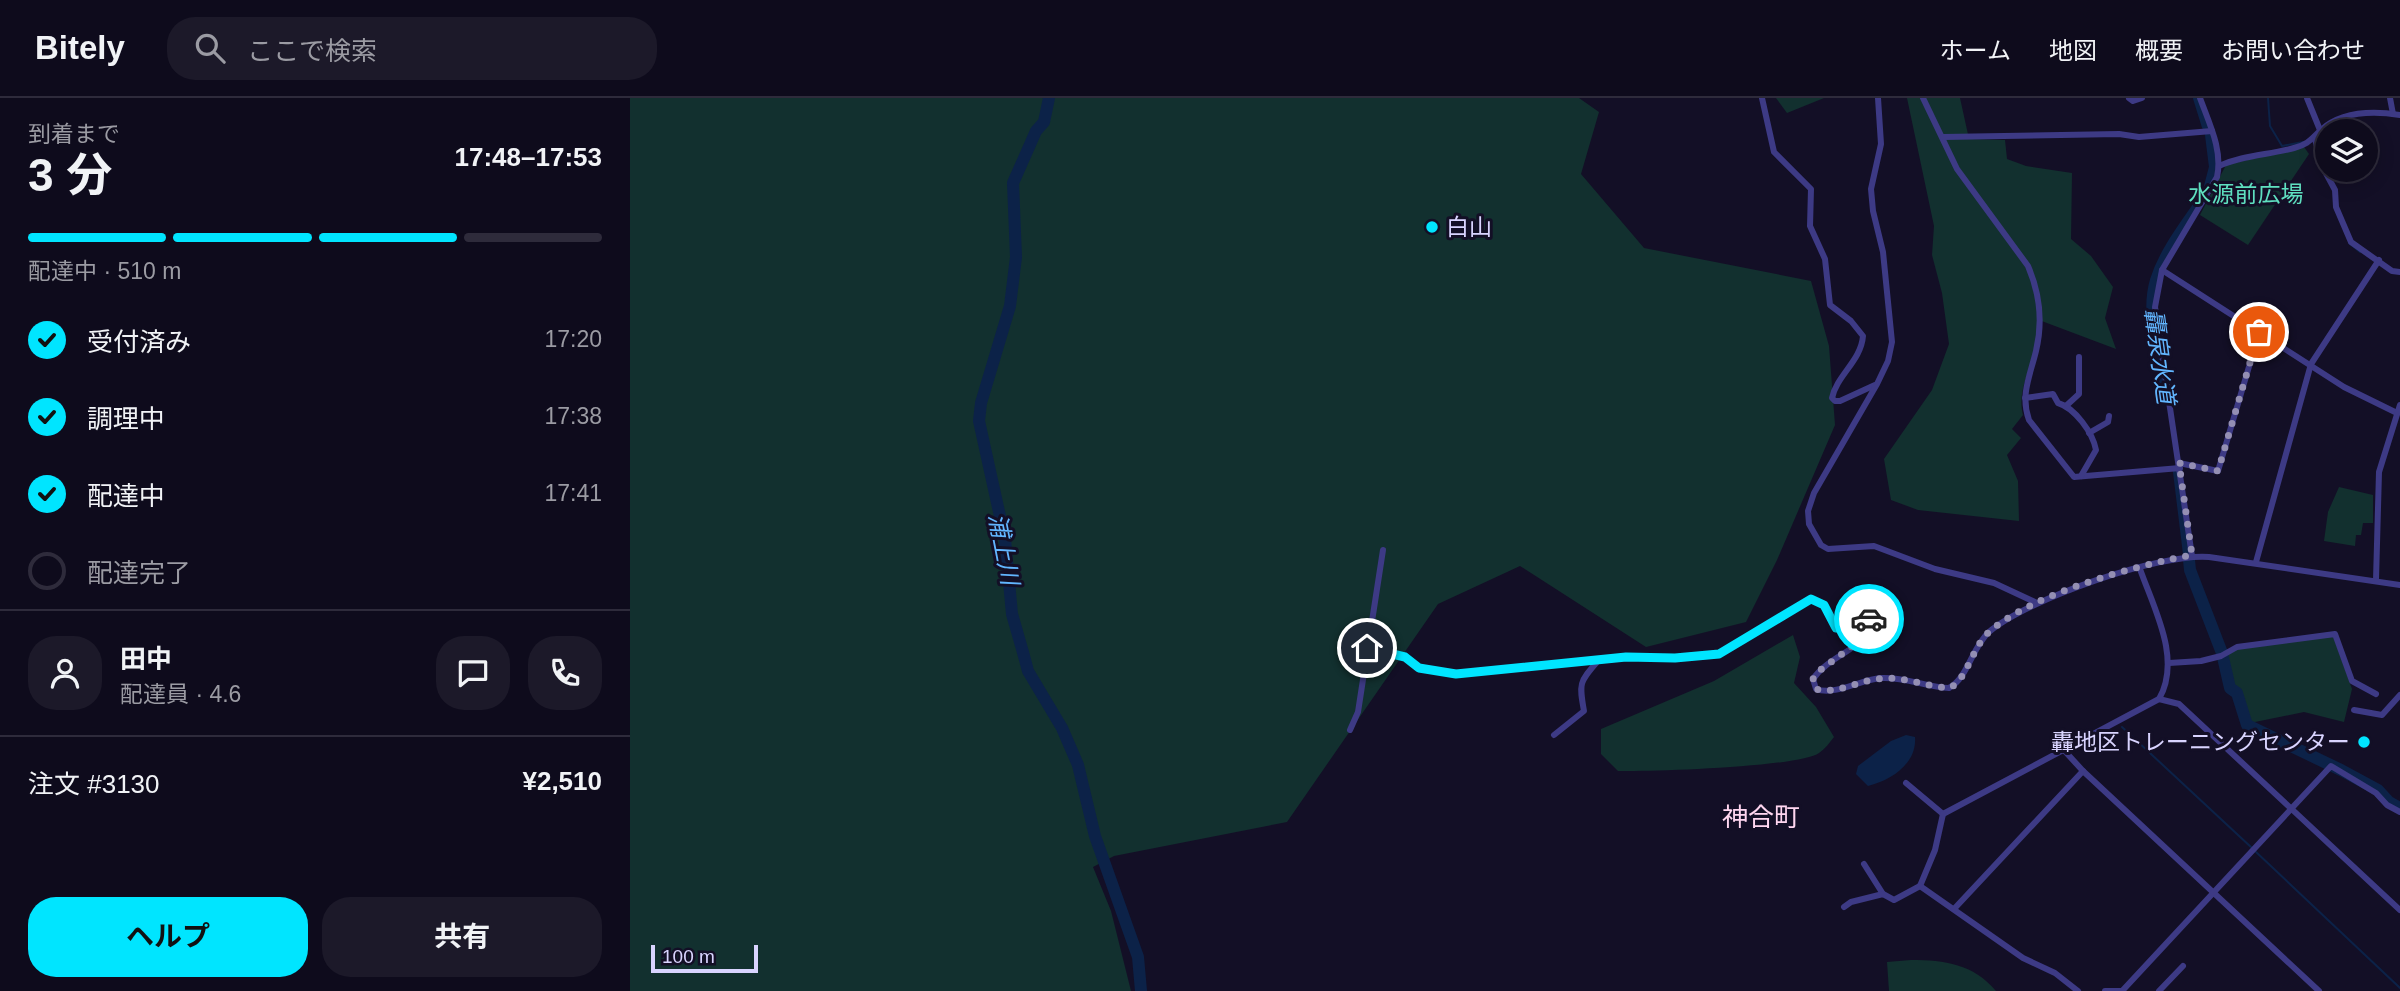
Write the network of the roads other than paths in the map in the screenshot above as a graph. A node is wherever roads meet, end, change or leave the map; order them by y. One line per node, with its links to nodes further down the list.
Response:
1 (1762, 98): 23 (street)
2 (1878, 98): 23 (street)
3 (1923, 98): 13 (street)
4 (2129, 98): 5 (street)
5 (2142, 98)
6 (2200, 98): 12 (street)
7 (2307, 98): 10 (street)
8 (2390, 98): 9 (street)
9 (2397, 114): 11 (street)
10 (2316, 119)
11 (2343, 119)
12 (2212, 131): 13 (street); 15 (street)
13 (1943, 136): 24 (street)
14 (2315, 139): 15 (street)
15 (2219, 166): 18 (street)
16 (2330, 182): 17 (street)
17 (2379, 260): 19 (street); 22 (street)
18 (2162, 270): 20 (street); 29 (street)
19 (2400, 272)
20 (2259, 332): 22 (street); 29 (street)
21 (2079, 357): 25 (street)
22 (2311, 365): 26 (street); 33 (street)
23 (1877, 384): 37 (street)
24 (2025, 398): 25 (street); 30 (street)
25 (2067, 405): 28 (street)
26 (2399, 409): 35 (street)
27 (2109, 416): 28 (street)
28 (2089, 433): 30 (street)
29 (2179, 465): 30 (street); 32 (street)
30 (2081, 477)
31 (1383, 550): 38 (street)
32 (2192, 555): 33 (street); 34 (street)
33 (2256, 562): 35 (street)
34 (2140, 569): 37 (street); 40 (street)
35 (2376, 580): 36 (street)
36 (2400, 585)
37 (2036, 603): 39 (street)
38 (1367, 648): 39 (street); 45 (street)
39 (1599, 660): 46 (street)
40 (2169, 663): 41 (street); 43 (street)
41 (2376, 694)
42 (2400, 695): 44 (street)
43 (2159, 699): 47 (street); 50 (street)
44 (2354, 710)
45 (1350, 730)
46 (1553, 735)
47 (2062, 748): 48 (street); 52 (street)
48 (2083, 771): 55 (street); 58 (street)
49 (1906, 783): 52 (street)
50 (2291, 809): 51 (street); 55 (street); 59 (street)
51 (2400, 812)
52 (1943, 814): 54 (street)
53 (1864, 864): 56 (street)
54 (1920, 886): 56 (street); 58 (street)
55 (2214, 893): 63 (street); 65 (street)
56 (1883, 894): 57 (street)
57 (1843, 907)
58 (1954, 909): 61 (street)
59 (2400, 910)
60 (2183, 966): 64 (street)
61 (2078, 991)
62 (2105, 991): 63 (street)
63 (2123, 991)
64 (2159, 991)
65 (2319, 991)

